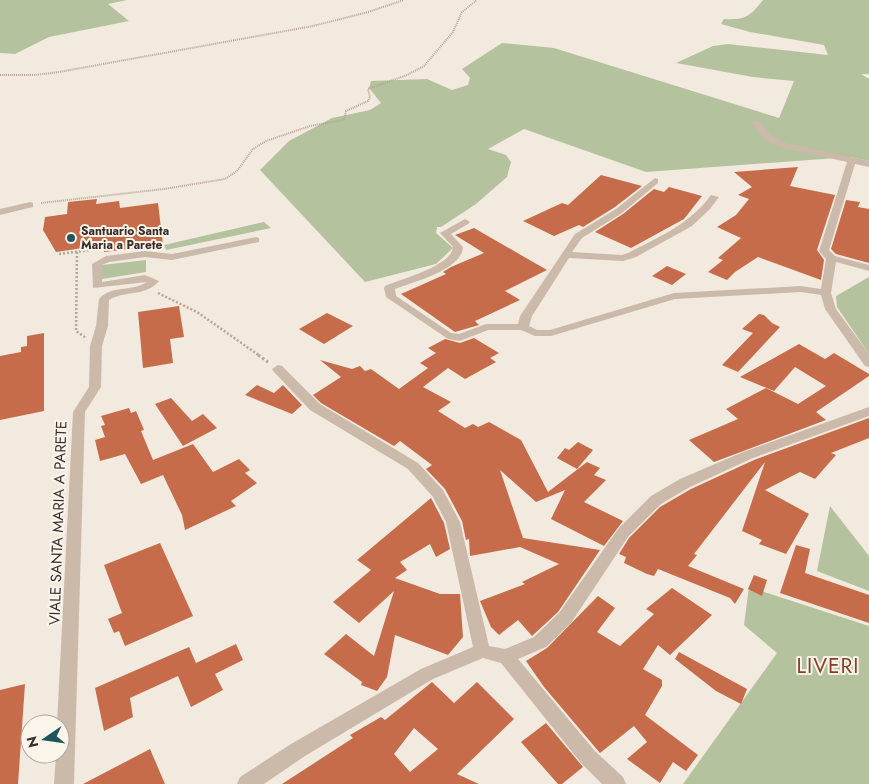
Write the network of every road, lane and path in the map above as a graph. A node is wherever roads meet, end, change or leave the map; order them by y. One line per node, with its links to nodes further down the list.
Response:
1 (404, 0): 3 (path)
2 (477, 0): 9 (path)
3 (0, 75)
4 (756, 123): 5 (street)
5 (852, 160): 6 (street); 17 (street)
6 (869, 164)
7 (655, 182): 16 (street)
8 (714, 197): 16 (street)
9 (30, 204): 10 (street)
10 (0, 212)
11 (465, 222): 21 (street)
12 (256, 240): 28 (street, VIALE SANTA MARIA A PARETE)
13 (99, 249): 14 (path)
14 (78, 252): 15 (path); 22 (path)
15 (59, 254)
16 (566, 256): 21 (street)
17 (831, 258): 18 (street); 20 (street)
18 (869, 268)
19 (155, 293): 24 (path)
20 (826, 293): 21 (street); 23 (street)
21 (523, 327)
22 (76, 330)
23 (869, 363)
24 (278, 369): 26 (street)
25 (869, 411): 27 (street)
26 (482, 651): 27 (street); 29 (street)
27 (506, 657): 30 (street)
28 (64, 784)
29 (247, 784)
30 (616, 784)

